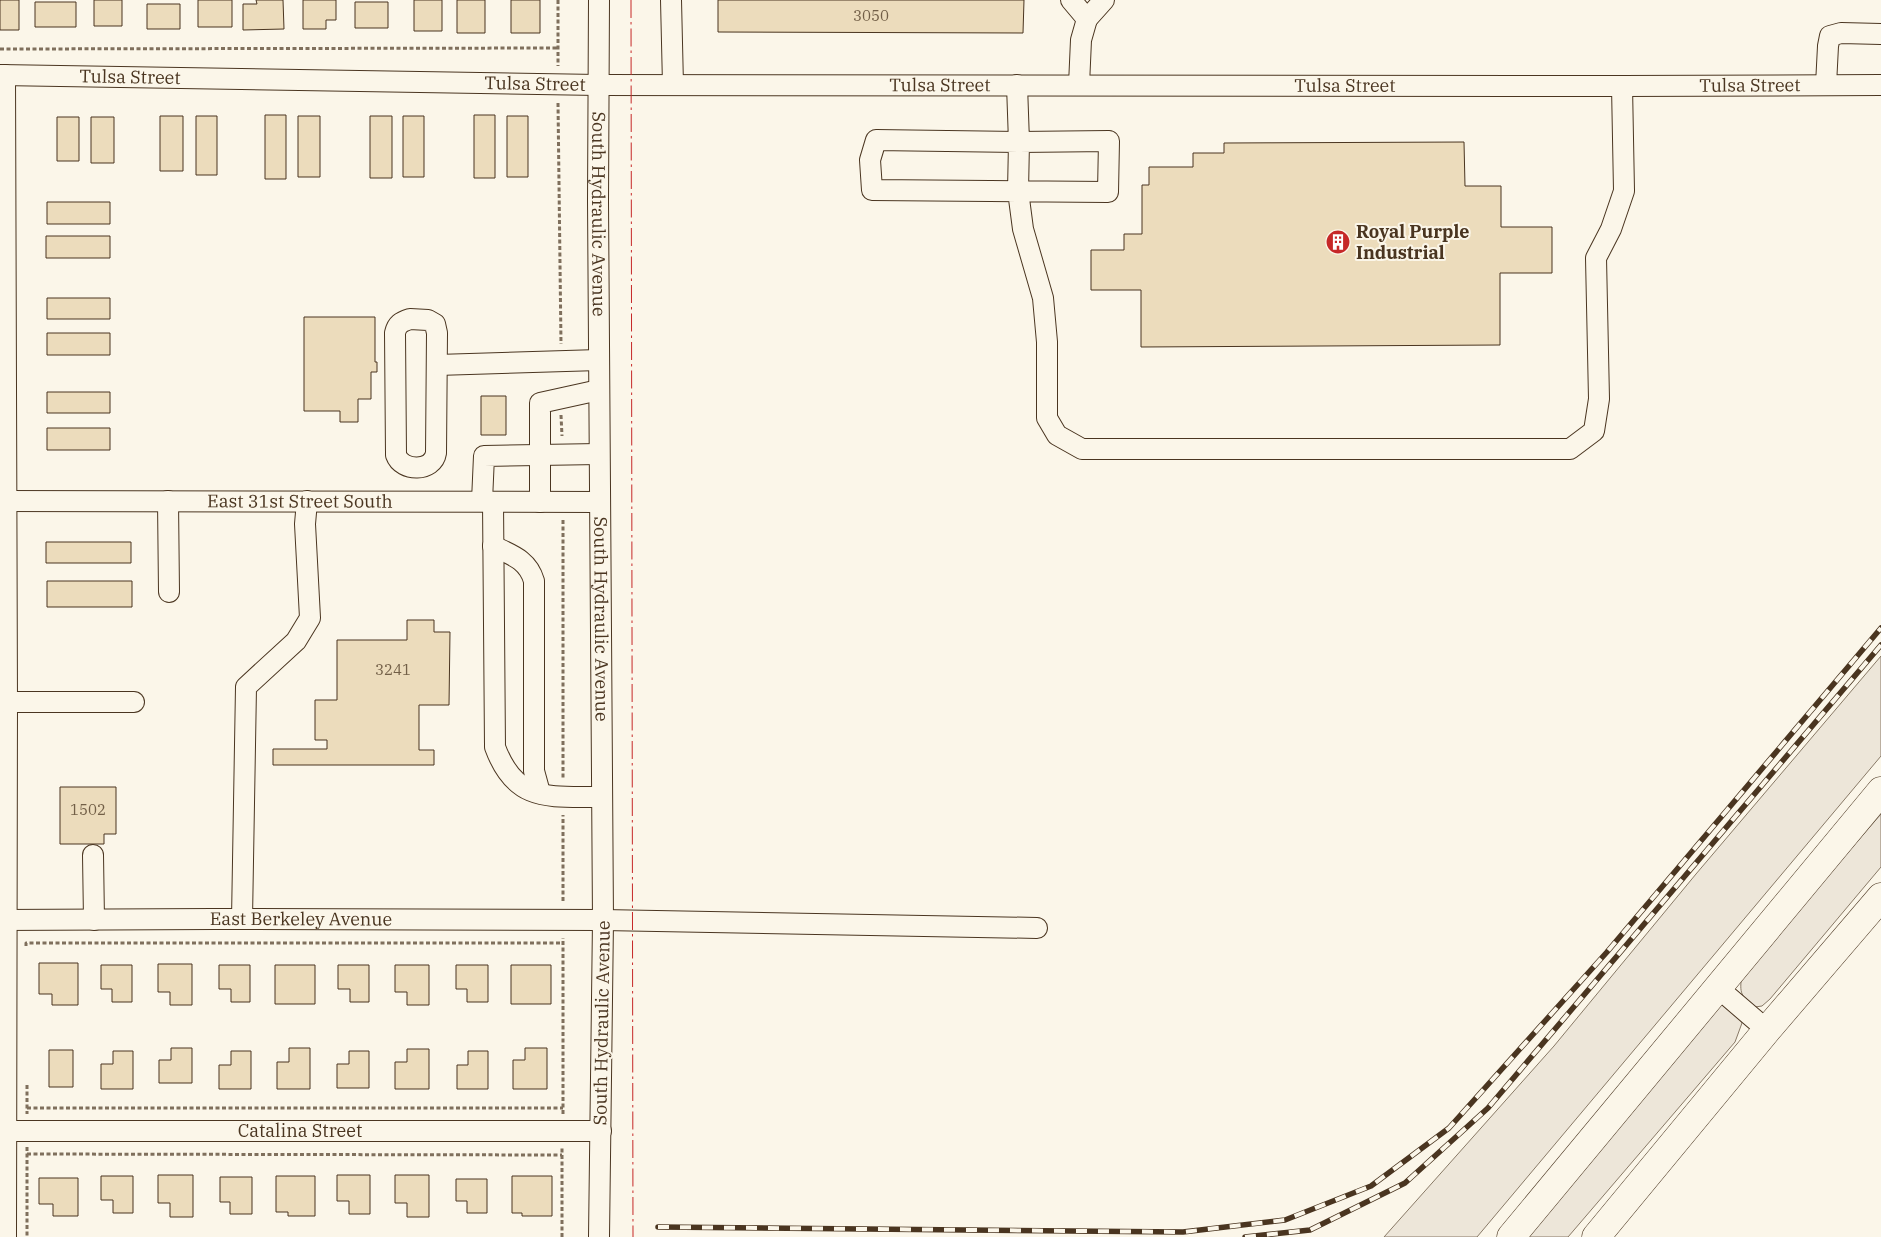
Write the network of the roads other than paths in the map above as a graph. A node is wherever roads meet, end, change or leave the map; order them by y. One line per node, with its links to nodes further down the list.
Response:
1 (599, 0): 8 (street, South Hydraulic Avenue)
2 (671, 0): 9 (street)
3 (1071, 0): 5 (street)
4 (1104, 0): 5 (street)
5 (1087, 19): 11 (street)
6 (1881, 34): 12 (street)
7 (3, 75): 8 (street, Tulsa Street); 17 (street)
8 (598, 85): 9 (street, Tulsa Street); 18 (street, South Hydraulic Avenue)
9 (673, 85): 10 (street, Tulsa Street)
10 (1017, 85): 11 (street, Tulsa Street); 15 (street)
11 (1079, 85): 14 (street, Tulsa Street)
12 (1826, 85): 13 (street, Tulsa Street); 14 (street, Tulsa Street)
13 (1881, 85)
14 (1622, 86): 16 (street)
15 (1019, 142): 16 (street); 16 (street); 16 (street)
16 (1018, 191)
17 (3, 286): 23 (street)
18 (599, 360): 19 (street); 20 (street, South Hydraulic Avenue)
19 (437, 365): 19 (street)
20 (599, 390): 21 (street); 22 (street, South Hydraulic Avenue)
21 (540, 454): 22 (street); 26 (street); 27 (street)
22 (599, 454): 28 (street, South Hydraulic Avenue)
23 (3, 500): 24 (street, East 31st Street South); 32 (street)
24 (168, 501): 25 (street, East 31st Street South); 30 (street)
25 (306, 501): 26 (street, East 31st Street South); 38 (street)
26 (488, 502): 27 (street, East 31st Street South); 29 (street)
27 (540, 502): 28 (street, East 31st Street South)
28 (600, 502): 35 (street, South Hydraulic Avenue)
29 (493, 546): 34 (street); 34 (street)
30 (169, 592)
31 (134, 702): 32 (street)
32 (5, 706): 39 (street)
33 (1881, 791): 43 (highway)
34 (540, 793): 35 (street)
35 (602, 797): 41 (street, South Hydraulic Avenue)
36 (93, 855): 40 (street)
37 (1881, 897): 44 (highway)
38 (242, 919): 40 (street, East Berkeley Avenue); 41 (street, East Berkeley Avenue)
39 (4, 920): 40 (street, East Berkeley Avenue); 45 (street)
40 (94, 920)
41 (603, 920): 42 (street, East Berkeley Avenue); 46 (street, South Hydraulic Avenue)
42 (1037, 928)
43 (1718, 987): 44 (street); 49 (highway)
44 (1767, 1030): 50 (highway)
45 (3, 1130): 46 (street, Catalina Street); 47 (street)
46 (601, 1130): 48 (street, South Hydraulic Avenue)
47 (6, 1237)
48 (599, 1237)
49 (1511, 1237)
50 (1596, 1237)

